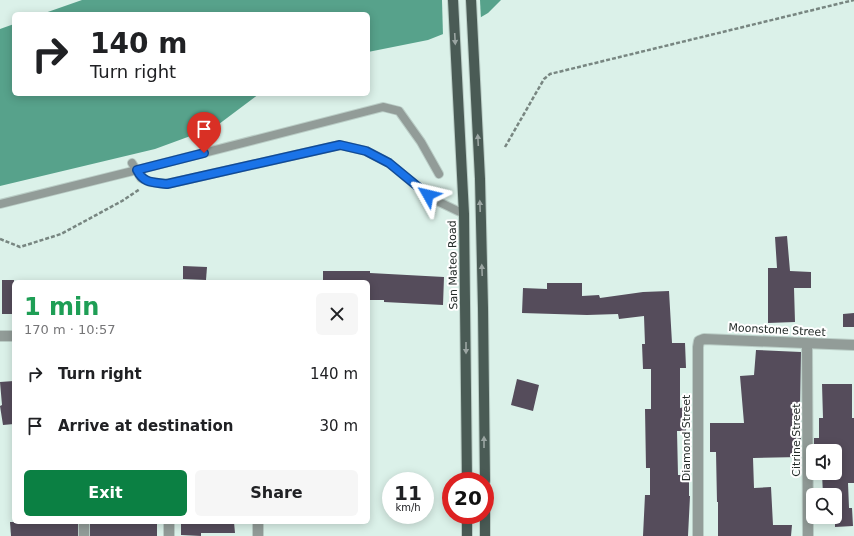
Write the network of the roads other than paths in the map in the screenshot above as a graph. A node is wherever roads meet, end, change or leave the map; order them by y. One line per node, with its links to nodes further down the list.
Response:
1 (453, 0): 6 (main road, San Mateo Road, one-way to 6)
2 (471, 0): 13 (main road, one-way to 2)
3 (134, 167): 4 (lane); 5 (lane); 6 (lane)
4 (439, 174)
5 (0, 204)
6 (464, 214): 12 (main road, San Mateo Road, one-way to 12)
7 (0, 336): 8 (street)
8 (12, 336)
9 (699, 341): 10 (street, Moonstone Street); 24 (street, Diamond Street)
10 (807, 344): 11 (street, Moonstone Street); 25 (street, Citrine Street)
11 (854, 345)
12 (467, 472)
13 (485, 472)
14 (84, 524): 19 (street)
15 (169, 524): 20 (street)
16 (258, 524): 21 (street)
17 (467, 524): 22 (main road)
18 (485, 524): 23 (main road)
19 (84, 536)
20 (169, 536)
21 (258, 536)
22 (467, 536)
23 (485, 536)
24 (698, 536)
25 (808, 536)

